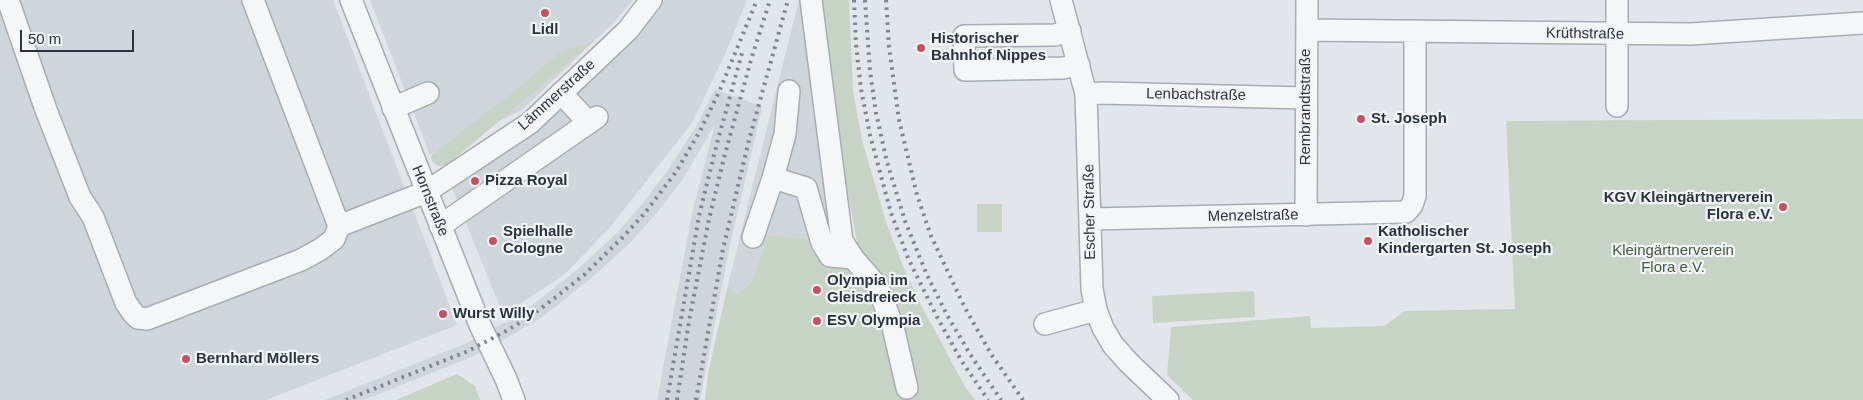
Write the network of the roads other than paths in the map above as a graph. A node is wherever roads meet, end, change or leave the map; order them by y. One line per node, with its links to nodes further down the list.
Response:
1 (8, 0): 26 (street)
2 (253, 0): 26 (street)
3 (351, 0): 21 (street, Hornstraße)
4 (652, 0): 17 (street, Lämmerstraße)
5 (811, 0): 29 (street)
6 (1061, 0): 11 (street, Escher Straße)
7 (1307, 0): 10 (street, Rembrandtstraße)
8 (1617, 0): 13 (street)
9 (1863, 23): 13 (street, Krüthstraße)
10 (1307, 30): 12 (street, Krüthstraße); 19 (street, Rembrandtstraße)
11 (1070, 31): 14 (street, Escher Straße); 14 (street)
12 (1415, 31): 13 (street, Krüthstraße); 24 (street, Menzelstraße)
13 (1618, 34): 20 (street)
14 (1079, 65): 18 (street, Escher Straße)
15 (789, 91): 22 (street)
16 (428, 93): 21 (street)
17 (561, 93): 23 (street, Lämmerstraße); 27 (street)
18 (1086, 94): 19 (street, Lenbachstraße); 25 (street, Escher Straße)
19 (1305, 98): 24 (street, Rembrandtstraße)
20 (1617, 106)
21 (393, 108): 23 (street, Hornstraße)
22 (773, 178): 28 (street); 29 (street)
23 (426, 192): 26 (street, Lämmerstraße); 27 (street, Hornstraße)
24 (1306, 215): 25 (street, Menzelstraße)
25 (1090, 219): 30 (street, Escher Straße)
26 (339, 226)
27 (440, 226): 33 (street, Hornstraße)
28 (752, 237)
29 (852, 258): 32 (street)
30 (1096, 310): 31 (street); 34 (street, Escher Straße)
31 (1045, 324)
32 (908, 388)
33 (514, 400)
34 (1168, 400)

